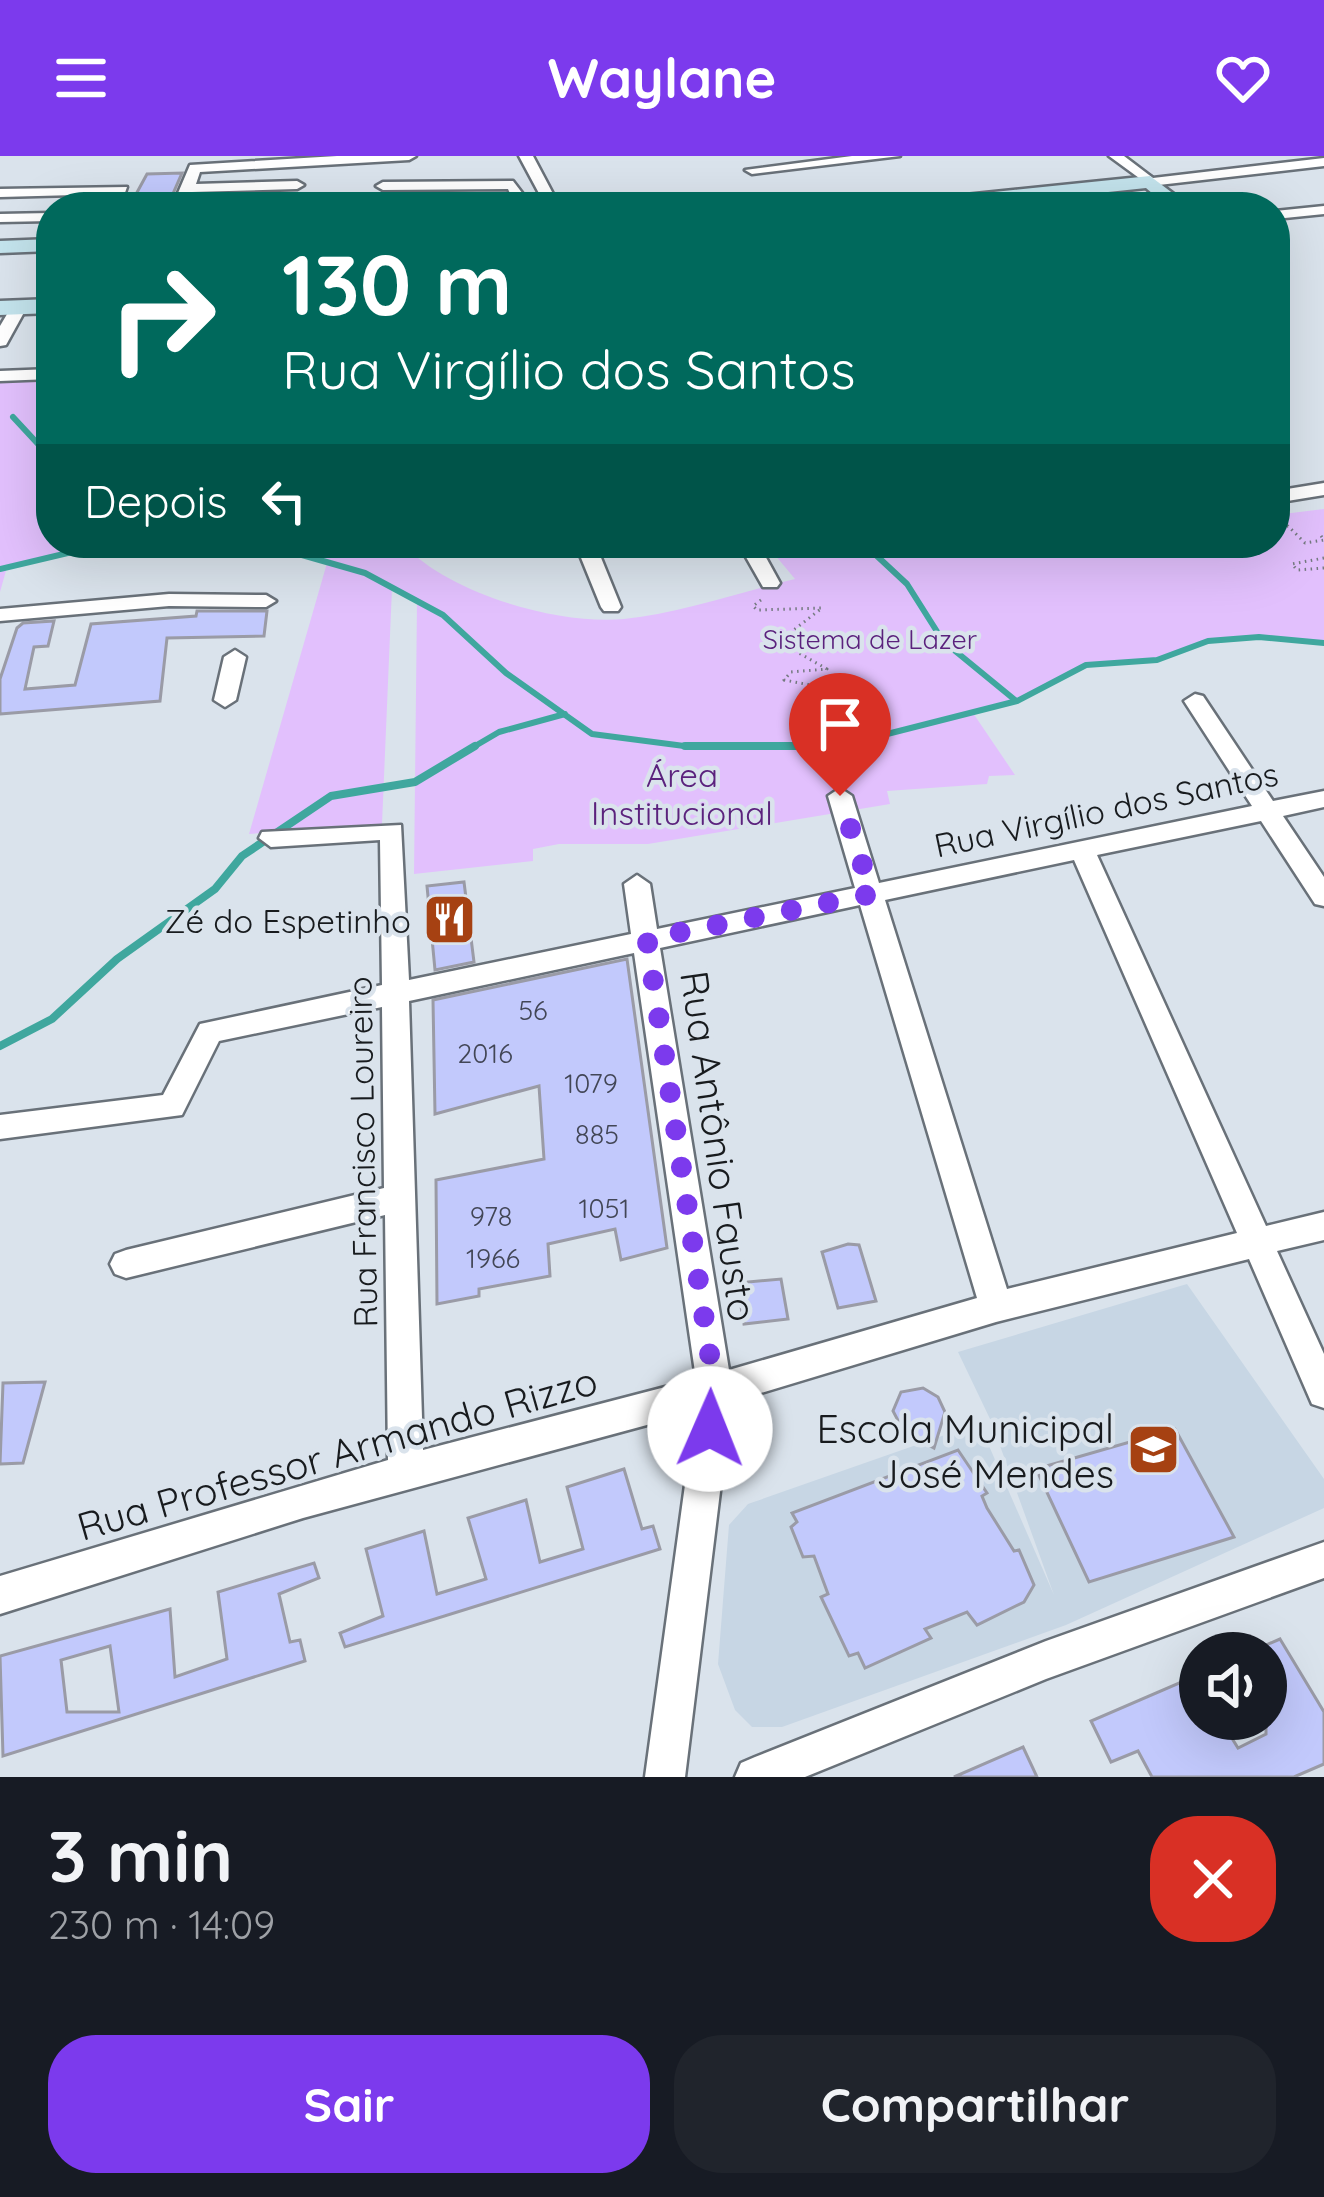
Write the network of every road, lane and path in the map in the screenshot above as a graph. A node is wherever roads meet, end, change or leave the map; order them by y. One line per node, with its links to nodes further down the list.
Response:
1 (409, 156): 10 (street)
2 (526, 156): 15 (street)
3 (893, 156): 6 (street)
4 (1116, 156): 7 (street)
5 (1324, 162): 7 (street)
6 (752, 170)
7 (1150, 182): 16 (street); 17 (street)
8 (297, 185): 10 (street)
9 (383, 186): 14 (street)
10 (186, 188): 13 (street)
11 (61, 192): 12 (street)
12 (121, 192)
13 (184, 192)
14 (516, 192)
15 (545, 192)
16 (1053, 192)
17 (1162, 192)
18 (36, 193): 19 (street)
19 (0, 194)
20 (1324, 210): 21 (street)
21 (1290, 213)
22 (36, 217): 23 (street)
23 (0, 218)
24 (36, 246): 25 (street)
25 (0, 247)
26 (9, 308): 27 (street)
27 (0, 341)
28 (36, 375): 29 (street)
29 (0, 376)
30 (1324, 489): 31 (street)
31 (1290, 495)
32 (1290, 528): 33 (path)
33 (1319, 533)
34 (591, 558): 40 (street)
35 (756, 558): 38 (street)
36 (1324, 558): 37 (path)
37 (1324, 568)
38 (770, 583): 45 (path)
39 (266, 602): 41 (street)
40 (611, 608)
41 (0, 613)
42 (235, 657): 43 (street)
43 (225, 700)
44 (1195, 700): 47 (street)
45 (840, 796): 51 (street)
46 (1324, 799): 47 (street, Rua Virgílio dos Santos)
47 (1268, 812): 49 (street, Rua Virgílio dos Santos); 52 (street)
48 (271, 838): 54 (street, Rua Francisco Loureiro)
49 (1083, 852): 51 (street, Rua Virgílio dos Santos); 58 (street)
50 (637, 884): 53 (street, Rua Antônio Fausto)
51 (872, 894): 53 (street, Rua Virgílio dos Santos); 60 (street)
52 (1324, 897)
53 (647, 939): 54 (street, Rua Virgílio dos Santos); 61 (street, Rua Antônio Fausto)
54 (395, 990): 55 (street, Rua Virgílio dos Santos); 56 (street, Rua Francisco Loureiro)
55 (0, 1127)
56 (399, 1198): 59 (street); 63 (street, Rua Francisco Loureiro)
57 (1324, 1226): 58 (street, Rua Professor Armando Rizzo)
58 (1258, 1245): 60 (street, Rua Professor Armando Rizzo); 62 (street)
59 (126, 1264)
60 (996, 1306): 61 (street, Rua Professor Armando Rizzo)
61 (715, 1390): 63 (street, Rua Professor Armando Rizzo); 66 (street, Rua Antônio Fausto)
62 (1324, 1392)
63 (406, 1472): 65 (street, Rua Professor Armando Rizzo)
64 (1324, 1560): 67 (street)
65 (0, 1595)
66 (665, 1777)
67 (755, 1777)

